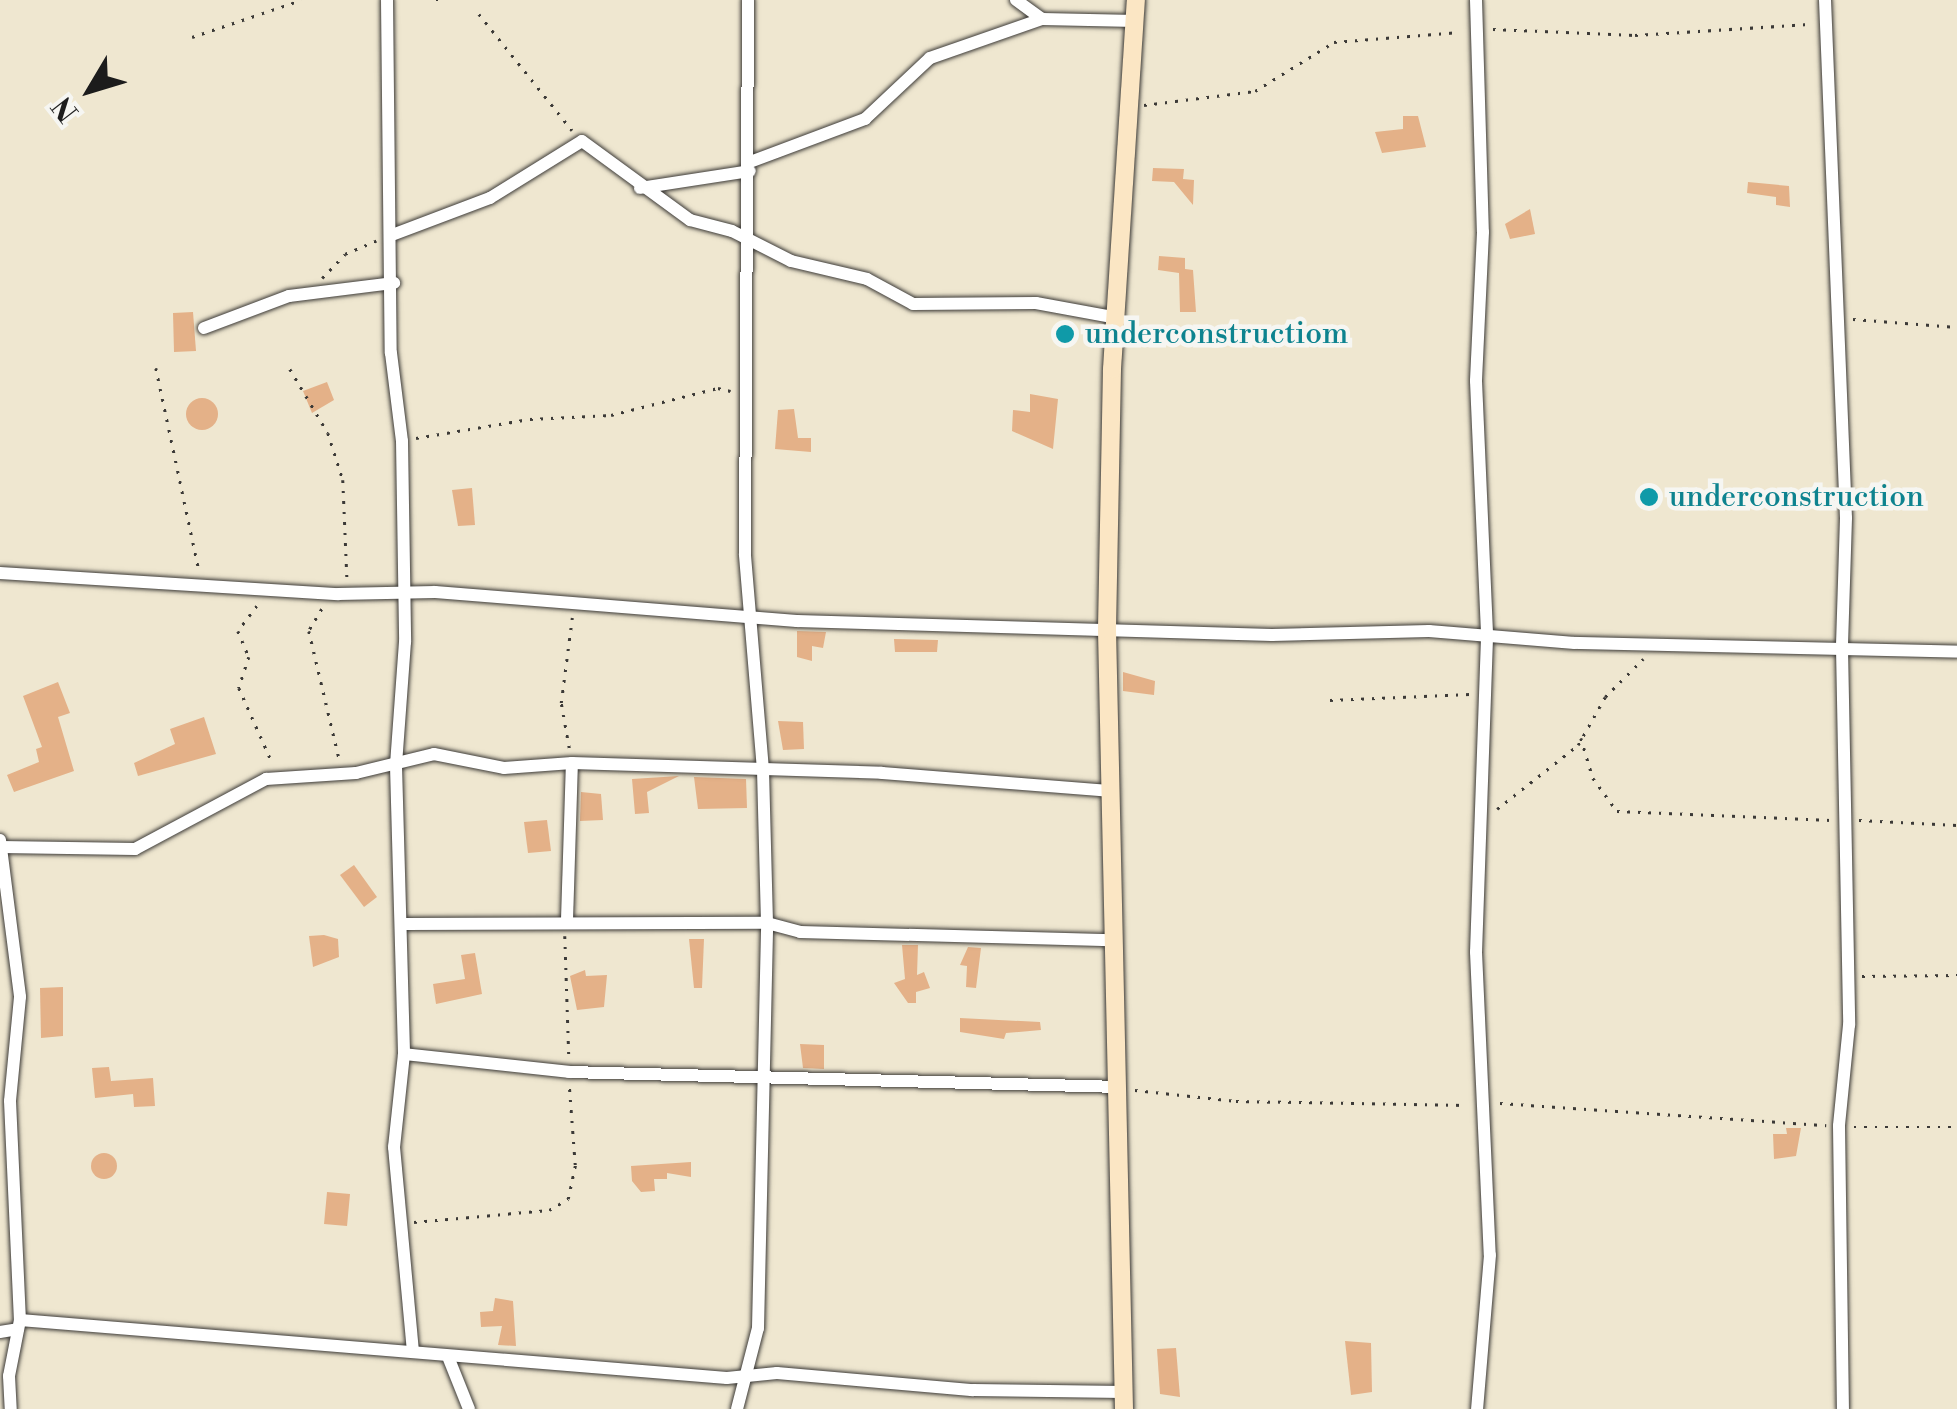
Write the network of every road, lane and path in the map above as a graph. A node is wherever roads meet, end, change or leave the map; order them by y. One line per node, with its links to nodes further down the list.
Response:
1 (301, 0): 13 (path)
2 (387, 0): 18 (street)
3 (748, 0): 16 (street)
4 (1016, 0): 9 (street)
5 (1136, 0): 10 (street)
6 (1476, 0): 12 (street)
7 (1824, 0): 11 (street)
8 (479, 14): 15 (path)
9 (1042, 19): 10 (street); 16 (street)
10 (1136, 21): 14 (street)
11 (1825, 27): 12 (path); 23 (street)
12 (1479, 30): 14 (path); 38 (street)
13 (192, 37)
14 (1130, 107): 22 (street)
15 (582, 141): 17 (street); 18 (street)
16 (750, 166): 17 (street); 19 (street)
17 (640, 188): 19 (street)
18 (392, 235): 20 (street); 21 (path)
19 (744, 240): 22 (street); 28 (street)
20 (394, 283): 21 (street); 29 (street)
21 (307, 294): 25 (street)
22 (1118, 318): 37 (street)
23 (1836, 322): 24 (path); 40 (street)
24 (1957, 327)
25 (204, 328)
26 (156, 368): 31 (path)
27 (290, 370): 34 (path)
28 (744, 402): 29 (path); 36 (street)
29 (402, 441): 33 (street)
30 (0, 573): 31 (street)
31 (213, 587): 32 (street)
32 (273, 592): 34 (street); 49 (path)
33 (403, 592): 34 (street); 35 (street); 46 (street)
34 (342, 594): 48 (path)
35 (572, 606): 36 (street); 45 (path)
36 (753, 617): 37 (street); 47 (street)
37 (1107, 629): 38 (street); 50 (street)
38 (1486, 638): 39 (street); 42 (street)
39 (1665, 643): 40 (street); 44 (path)
40 (1842, 648): 41 (street); 52 (street)
41 (1957, 652)
42 (1486, 693): 43 (path); 51 (street)
43 (1330, 700)
44 (1581, 738): 51 (path); 52 (path)
45 (572, 763): 46 (street); 47 (street); 55 (street)
46 (396, 766): 48 (street); 56 (street)
47 (763, 770): 50 (street); 57 (street)
48 (343, 774): 49 (street)
49 (276, 776): 54 (street)
50 (1109, 791): 58 (street)
51 (1484, 818): 65 (street)
52 (1844, 820): 53 (path); 60 (street)
53 (1957, 825)
54 (0, 843): 69 (street)
55 (565, 920): 56 (street); 57 (street); 62 (path)
56 (405, 924): 61 (street)
57 (767, 924): 58 (street); 63 (street)
58 (1112, 940): 64 (street)
59 (1957, 975): 60 (path)
60 (1846, 980): 66 (street)
61 (404, 1054): 62 (street); 68 (street)
62 (569, 1072): 63 (street); 68 (path)
63 (762, 1076): 64 (street); 73 (street)
64 (1119, 1088): 65 (path); 74 (street)
65 (1481, 1104): 66 (path); 78 (street)
66 (1838, 1126): 67 (path); 79 (street)
67 (1957, 1127)
68 (400, 1224): 71 (street)
69 (19, 1325): 70 (street); 71 (street); 75 (street)
70 (0, 1332)
71 (413, 1350): 72 (street)
72 (449, 1359): 73 (street); 76 (street)
73 (747, 1373): 74 (street); 77 (street)
74 (1124, 1400)
75 (11, 1409)
76 (470, 1409)
77 (737, 1409)
78 (1478, 1409)
79 (1843, 1409)

